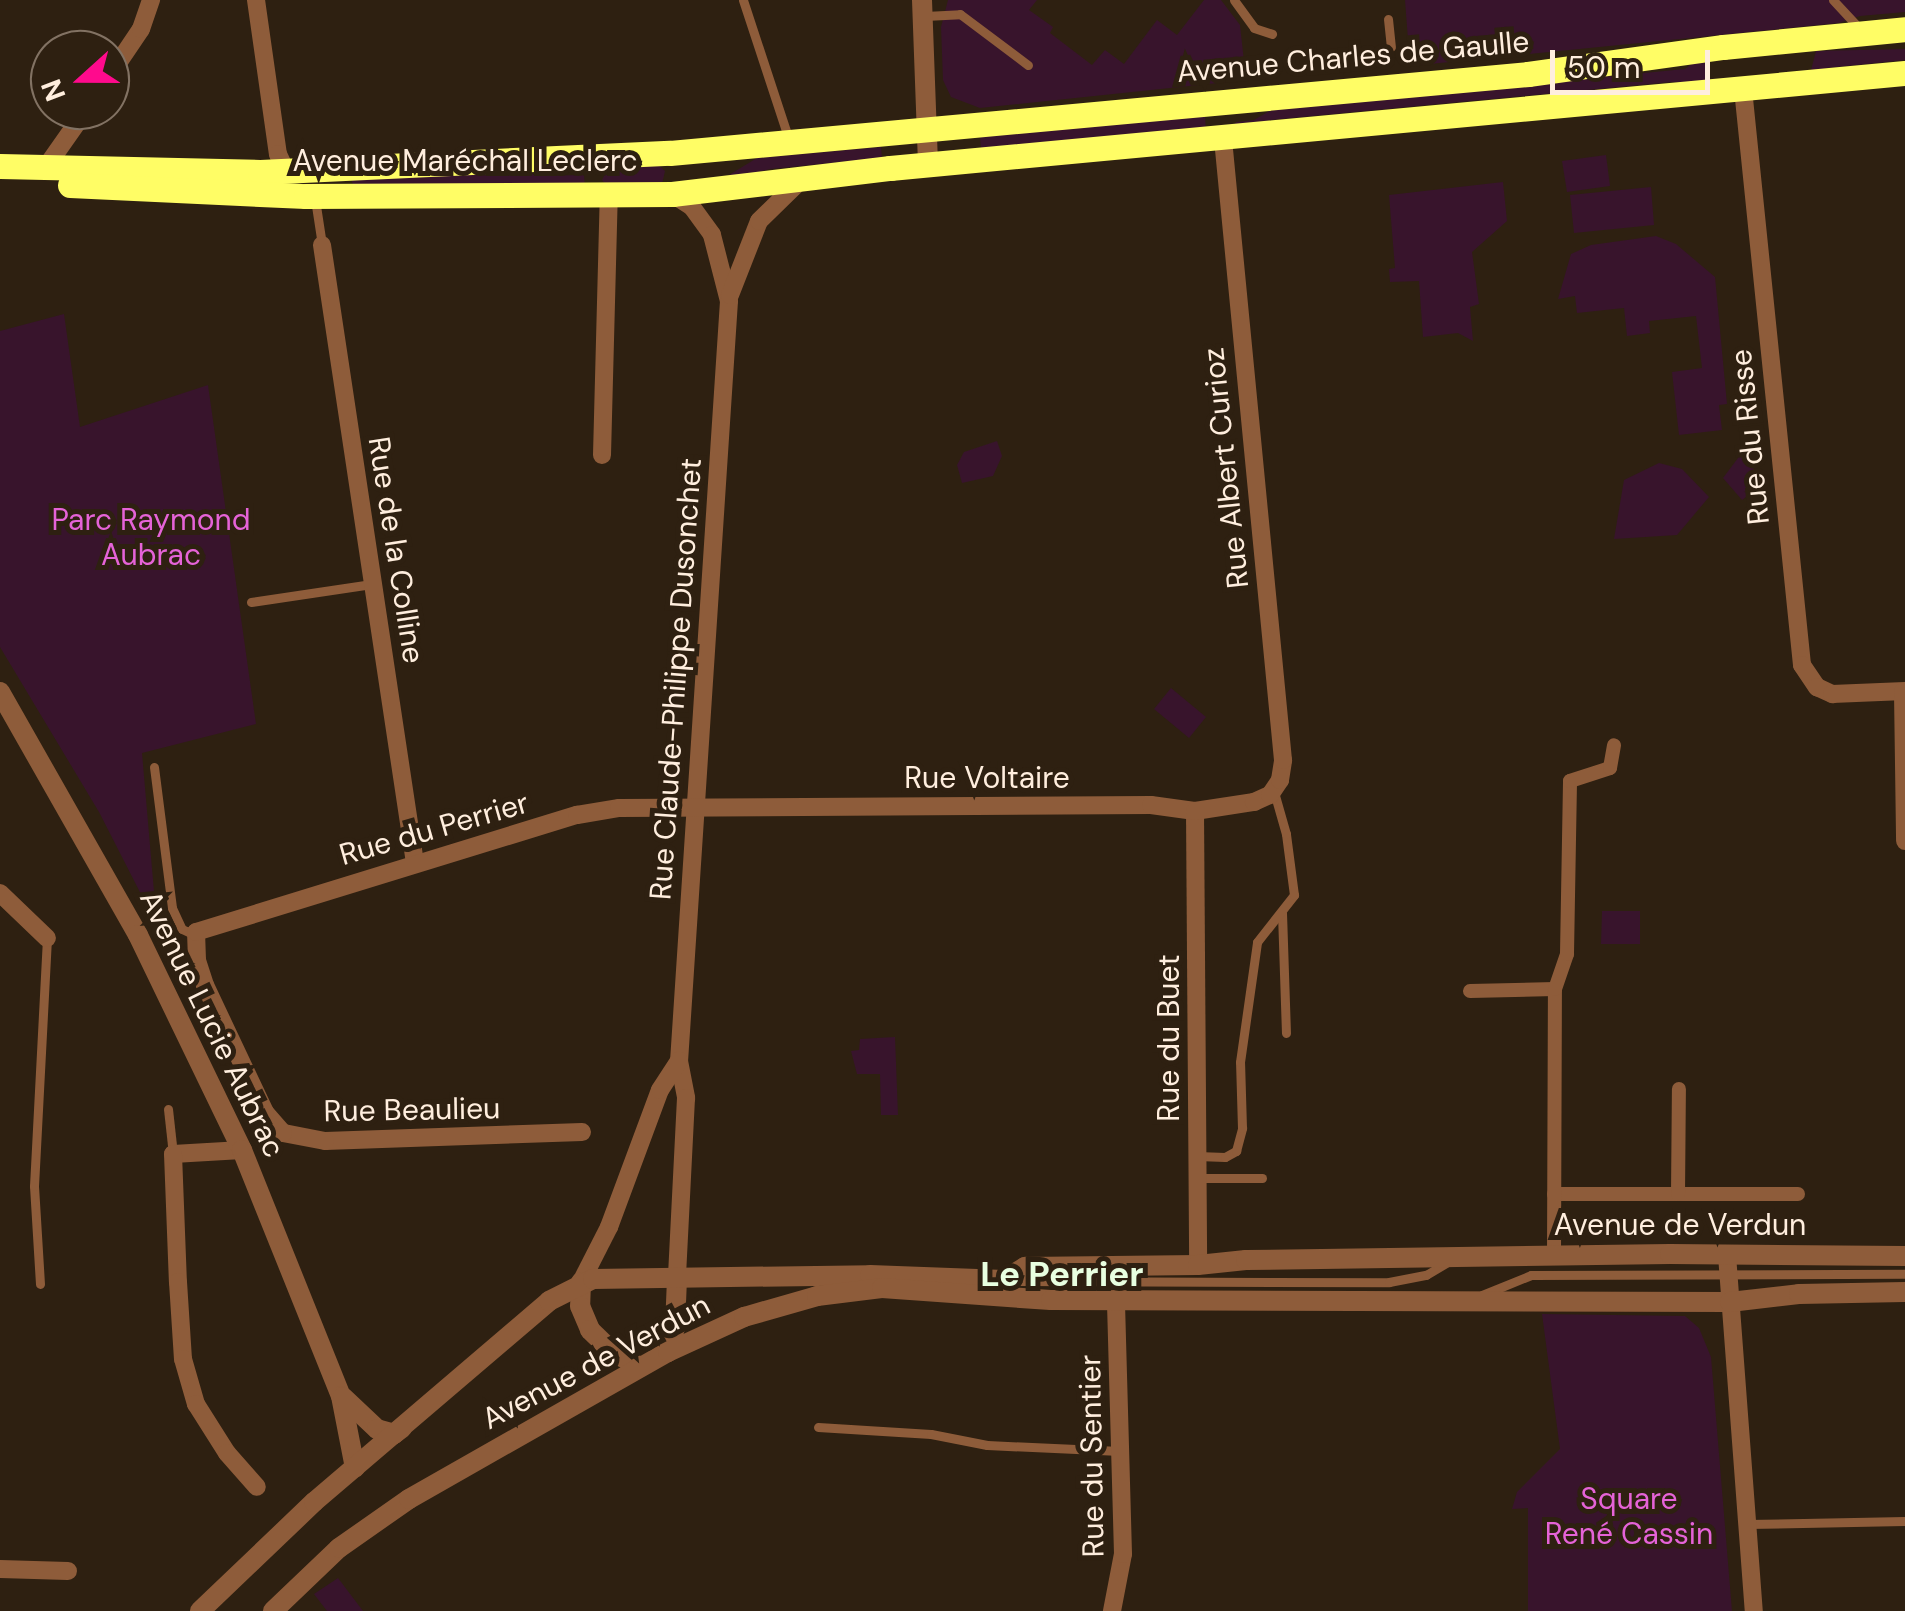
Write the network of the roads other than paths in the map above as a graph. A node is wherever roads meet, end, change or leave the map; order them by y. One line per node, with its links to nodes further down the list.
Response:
1 (151, 0): 12 (street)
2 (256, 0): 29 (street)
3 (743, 0): 22 (lane)
4 (1234, 0): 10 (lane)
5 (1832, 0): 9 (lane)
6 (922, 8): 15 (lane); 20 (street)
7 (1388, 19): 14 (lane)
8 (1905, 29): 9 (main road, Avenue Charles de Gaulle)
9 (1864, 32): 11 (main road, Avenue Charles de Gaulle)
10 (1272, 34)
11 (1758, 43): 13 (main road, Avenue Charles de Gaulle); 17 (main road)
12 (130, 46)
13 (1723, 46): 17 (main road); 18 (main road, Avenue Charles de Gaulle)
14 (1391, 47)
15 (1028, 65)
16 (1905, 73): 17 (main road)
17 (1742, 89): 21 (main road); 42 (street, Rue du Risse)
18 (1229, 101): 20 (main road, Avenue Charles de Gaulle); 21 (main road)
19 (72, 130): 28 (street)
20 (926, 130): 22 (main road, Avenue Maréchal Leclerc); 26 (street)
21 (1223, 139): 26 (main road); 46 (street, Rue Albert Curioz)
22 (790, 144): 23 (main road, Avenue Maréchal Leclerc)
23 (745, 148): 24 (main road, Avenue Maréchal Leclerc); 32 (main road)
24 (670, 153): 25 (main road, Avenue Maréchal Leclerc); 33 (main road)
25 (596, 158): 29 (main road, Avenue Maréchal Leclerc); 34 (main road)
26 (928, 165): 30 (main road, Avenue Maréchal Leclerc)
27 (0, 166): 28 (main road, Avenue Maréchal Leclerc)
28 (46, 167): 29 (main road, Avenue Maréchal Leclerc)
29 (286, 171)
30 (805, 178): 32 (main road, Avenue Maréchal Leclerc); 38 (street, Rue Claude-Philippe Dusonchet)
31 (0, 182): 35 (main road, Avenue Maréchal Leclerc)
32 (706, 191): 33 (main road, Avenue Maréchal Leclerc); 36 (street, Rue Claude-Philippe Dusonchet)
33 (672, 194): 34 (main road, Avenue Maréchal Leclerc); 36 (street, Rue Claude-Philippe Dusonchet)
34 (604, 195): 35 (main road, Avenue Maréchal Leclerc); 39 (street)
35 (314, 196): 37 (lane)
36 (712, 234): 38 (street, Rue Claude-Philippe Dusonchet)
37 (322, 246): 40 (street, Rue de la Colline)
38 (729, 301): 47 (street, Rue Claude-Philippe Dusonchet)
39 (602, 455)
40 (373, 584): 41 (lane); 50 (street, Rue de la Colline)
41 (251, 602)
42 (1904, 691): 49 (street)
43 (0, 692): 62 (street, Avenue Lucie Aubrac)
44 (1614, 746): 55 (street)
45 (154, 767): 53 (lane)
46 (1274, 790): 48 (street, Rue Voltaire); 52 (lane)
47 (696, 807): 48 (street, Rue Voltaire); 50 (street, Rue du Perrier); 58 (street, Rue Claude-Philippe Dusonchet)
48 (1196, 811): 64 (street, Rue du Buet)
49 (1905, 841)
50 (415, 863): 53 (street, Rue du Perrier)
51 (0, 893): 54 (street)
52 (1282, 913): 57 (lane); 64 (lane)
53 (196, 935): 61 (street, Rue Beaulieu)
54 (47, 938): 79 (lane)
55 (1555, 989): 56 (street); 67 (street)
56 (1470, 991)
57 (1286, 1033)
58 (679, 1061): 76 (street, Rue Claude-Philippe Dusonchet); 78 (street, Rue Claude-Philippe Dusonchet)
59 (1679, 1089): 68 (street)
60 (168, 1109): 63 (lane)
61 (582, 1132)
62 (242, 1150): 63 (street); 86 (street, Avenue Lucie Aubrac)
63 (173, 1154): 91 (street)
64 (1197, 1156): 65 (street, Rue du Buet)
65 (1197, 1178): 66 (lane); 74 (street, Rue du Buet)
66 (1262, 1178)
67 (1554, 1194): 68 (street); 70 (street)
68 (1678, 1194): 69 (street)
69 (1798, 1194)
70 (1554, 1256): 72 (street, Avenue de Verdun); 73 (street, Avenue de Verdun)
71 (1905, 1256): 73 (street, Avenue de Verdun)
72 (1456, 1258): 74 (street, Avenue de Verdun); 77 (lane, Avenue de Verdun)
73 (1728, 1264): 75 (lane, Avenue de Verdun); 82 (lane, Avenue de Verdun); 83 (street)
74 (1198, 1265): 77 (street, Avenue de Verdun)
75 (1905, 1274)
76 (677, 1278): 77 (street, Avenue de Verdun); 78 (street, Avenue de Verdun); 84 (street)
77 (1004, 1280)
78 (582, 1282): 85 (street); 88 (street, Avenue de Verdun)
79 (40, 1284)
80 (1905, 1292): 83 (street, Avenue de Verdun)
81 (1116, 1299): 82 (street, Avenue de Verdun); 84 (street, Avenue de Verdun); 89 (street, Rue du Sentier)
82 (1475, 1299): 83 (street, Avenue de Verdun)
83 (1730, 1302): 93 (street)
84 (668, 1352): 85 (street, Avenue de Verdun)
85 (640, 1366): 97 (street, Avenue de Verdun)
86 (341, 1396): 88 (street, Avenue Lucie Aubrac); 90 (street, Avenue Lucie Aubrac)
87 (818, 1427): 89 (lane)
88 (402, 1428): 90 (street, Avenue de Verdun)
89 (1120, 1451): 98 (street, Rue du Sentier)
90 (356, 1468): 96 (street, Avenue de Verdun)
91 (257, 1487)
92 (1905, 1521): 93 (lane)
93 (1747, 1524): 99 (street)
94 (0, 1570): 95 (street)
95 (68, 1571)
96 (200, 1611)
97 (272, 1611)
98 (1112, 1611)
99 (1754, 1611)

